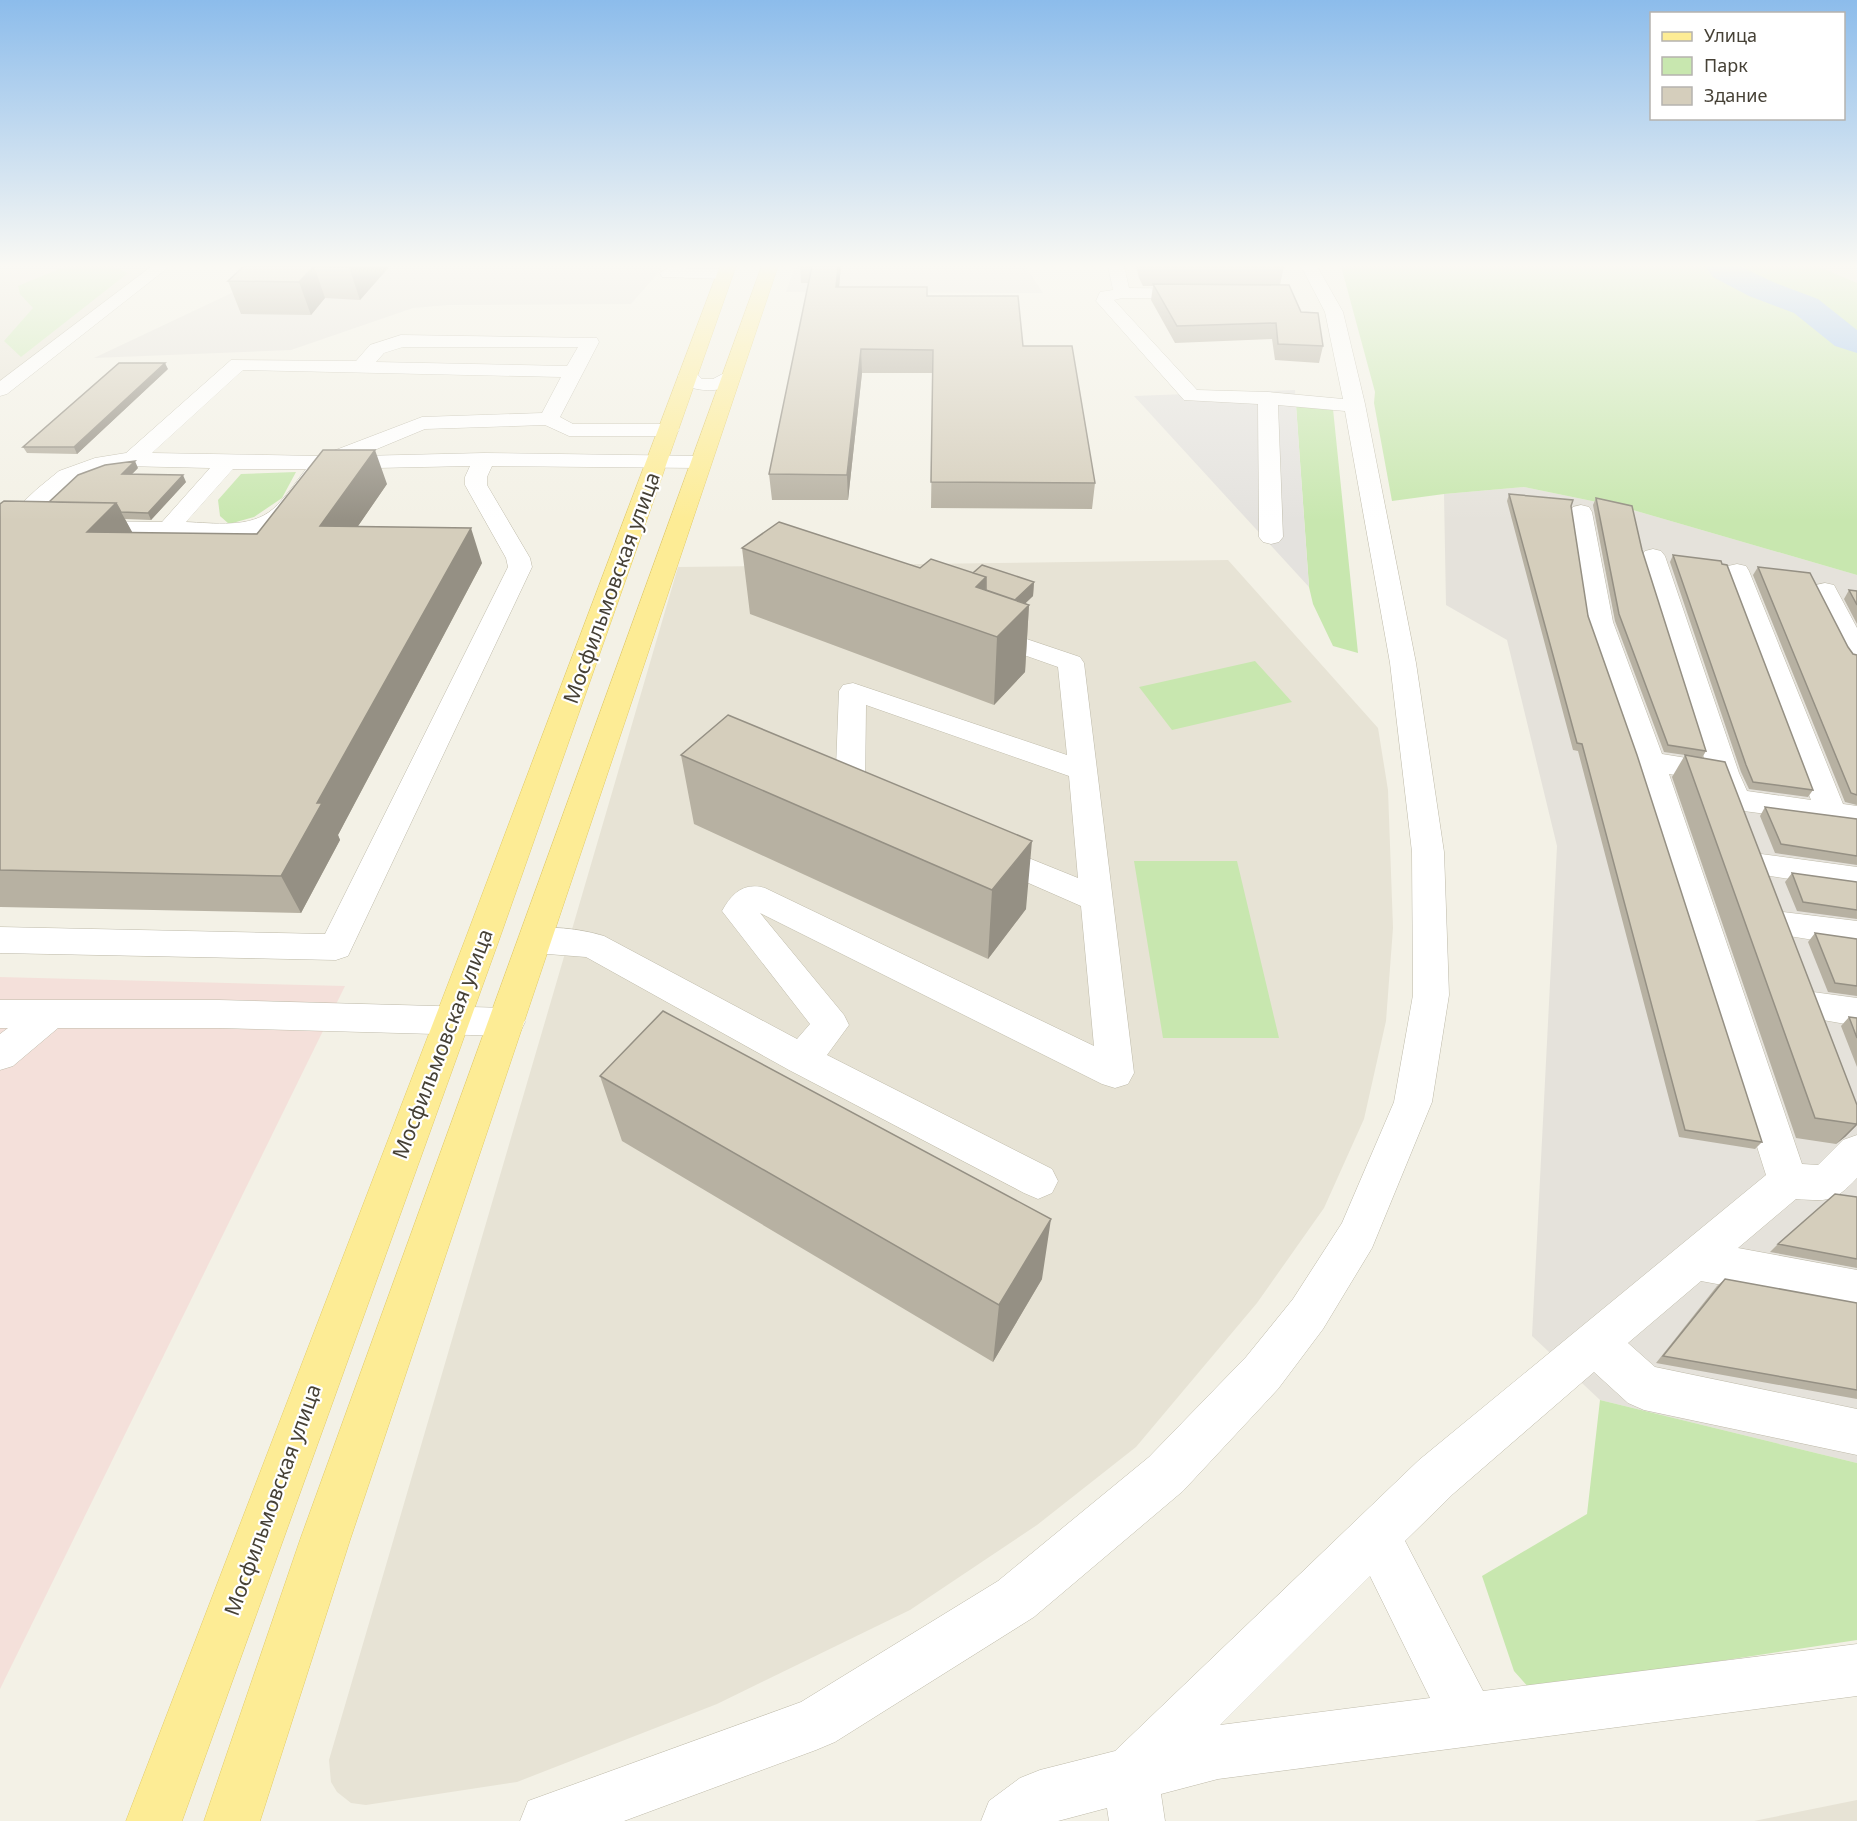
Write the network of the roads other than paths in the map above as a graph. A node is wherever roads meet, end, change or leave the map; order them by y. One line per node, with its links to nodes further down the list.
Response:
1 (49, 351): 10 (street)
2 (375, 351): 11 (street)
3 (509, 351): 12 (street)
4 (585, 351): 13 (street)
5 (697, 351): 14 (main road, Мосфильмовская улица)
6 (739, 351): 15 (main road, Мосфильмовская улица)
7 (1150, 351): 17 (street)
8 (1343, 351): 18 (street)
9 (6, 363): 10 (street)
10 (32, 364): 16 (street)
11 (361, 367): 12 (street); 22 (street)
12 (495, 370): 13 (street)
13 (573, 372): 19 (street)
14 (688, 376): 15 (street); 20 (main road, Мосфильмовская улица)
15 (730, 376): 24 (main road, Мосфильмовская улица)
16 (0, 390)
17 (1268, 398): 18 (street); 29 (street)
18 (1355, 404): 68 (street)
19 (549, 419): 20 (street); 25 (street)
20 (664, 445): 21 (street); 24 (street); 51 (main road, Мосфильмовская улица)
21 (484, 459): 25 (street); 45 (street)
22 (131, 460): 23 (street); 27 (street)
23 (227, 462): 25 (street); 28 (street)
24 (700, 462): 46 (main road, Мосфильмовская улица)
25 (323, 463): 28 (street)
26 (1581, 512): 35 (street)
27 (6, 526): 28 (street)
28 (168, 529)
29 (1271, 537)
30 (1653, 556): 37 (street)
31 (1737, 570): 39 (street)
32 (1826, 590): 34 (street)
33 (958, 624): 36 (street)
34 (1857, 654)
35 (1650, 762): 37 (street); 57 (street)
36 (1083, 771): 38 (street); 43 (street)
37 (1730, 787): 39 (street); 41 (street)
38 (893, 811)
39 (1844, 814)
40 (957, 839): 43 (street)
41 (1761, 865): 42 (street); 47 (street)
42 (1857, 878)
43 (1096, 899): 54 (street)
44 (1857, 934): 47 (street)
45 (0, 940)
46 (535, 940): 52 (main road, Мосфильмовская улица); 54 (street)
47 (1803, 979): 48 (street)
48 (1857, 1012)
49 (0, 1014): 50 (street)
50 (49, 1015): 51 (street); 53 (street)
51 (451, 1021): 52 (street); 66 (main road, Мосфильмовская улица)
52 (507, 1022): 67 (main road, Мосфильмовская улица)
53 (0, 1055)
54 (802, 1059): 56 (street)
55 (1857, 1152): 57 (street)
56 (1038, 1181)
57 (1824, 1184): 58 (street)
58 (1694, 1260): 59 (street); 60 (street)
59 (1857, 1290)
60 (1594, 1343): 61 (street); 62 (street)
61 (1857, 1432)
62 (1376, 1535): 64 (street); 65 (street)
63 (1857, 1670): 64 (street)
64 (1469, 1719): 65 (street)
65 (1134, 1798): 69 (street)
66 (154, 1821)
67 (232, 1821)
68 (548, 1821)
69 (1009, 1821)

